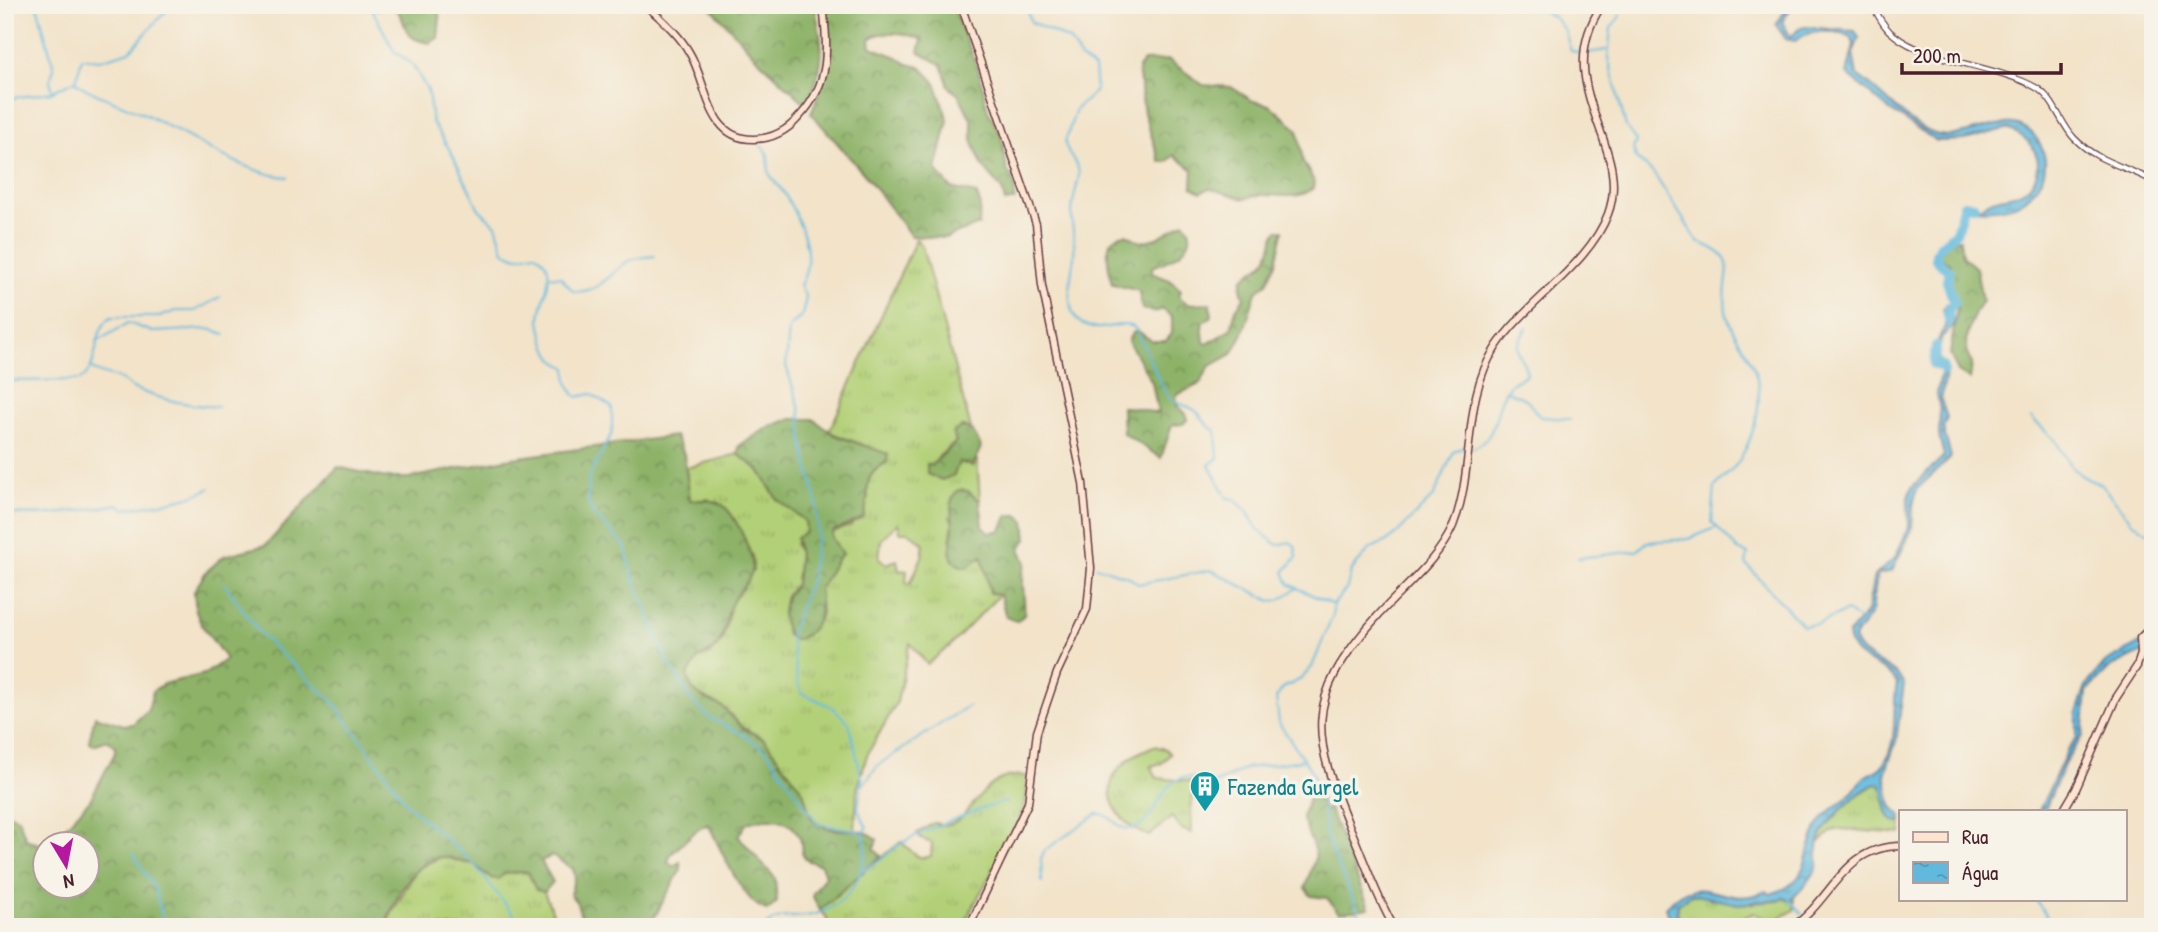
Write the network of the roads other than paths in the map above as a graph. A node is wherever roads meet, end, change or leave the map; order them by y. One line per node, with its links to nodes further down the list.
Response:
1 (645, 5): 2 (street)
2 (823, 5)
3 (961, 5): 10 (street)
4 (1602, 5): 11 (street)
5 (1872, 5): 6 (street)
6 (2153, 181)
7 (2153, 625): 8 (street)
8 (2064, 810)
9 (1899, 846): 12 (street)
10 (968, 927)
11 (1394, 927)
12 (1792, 927)

